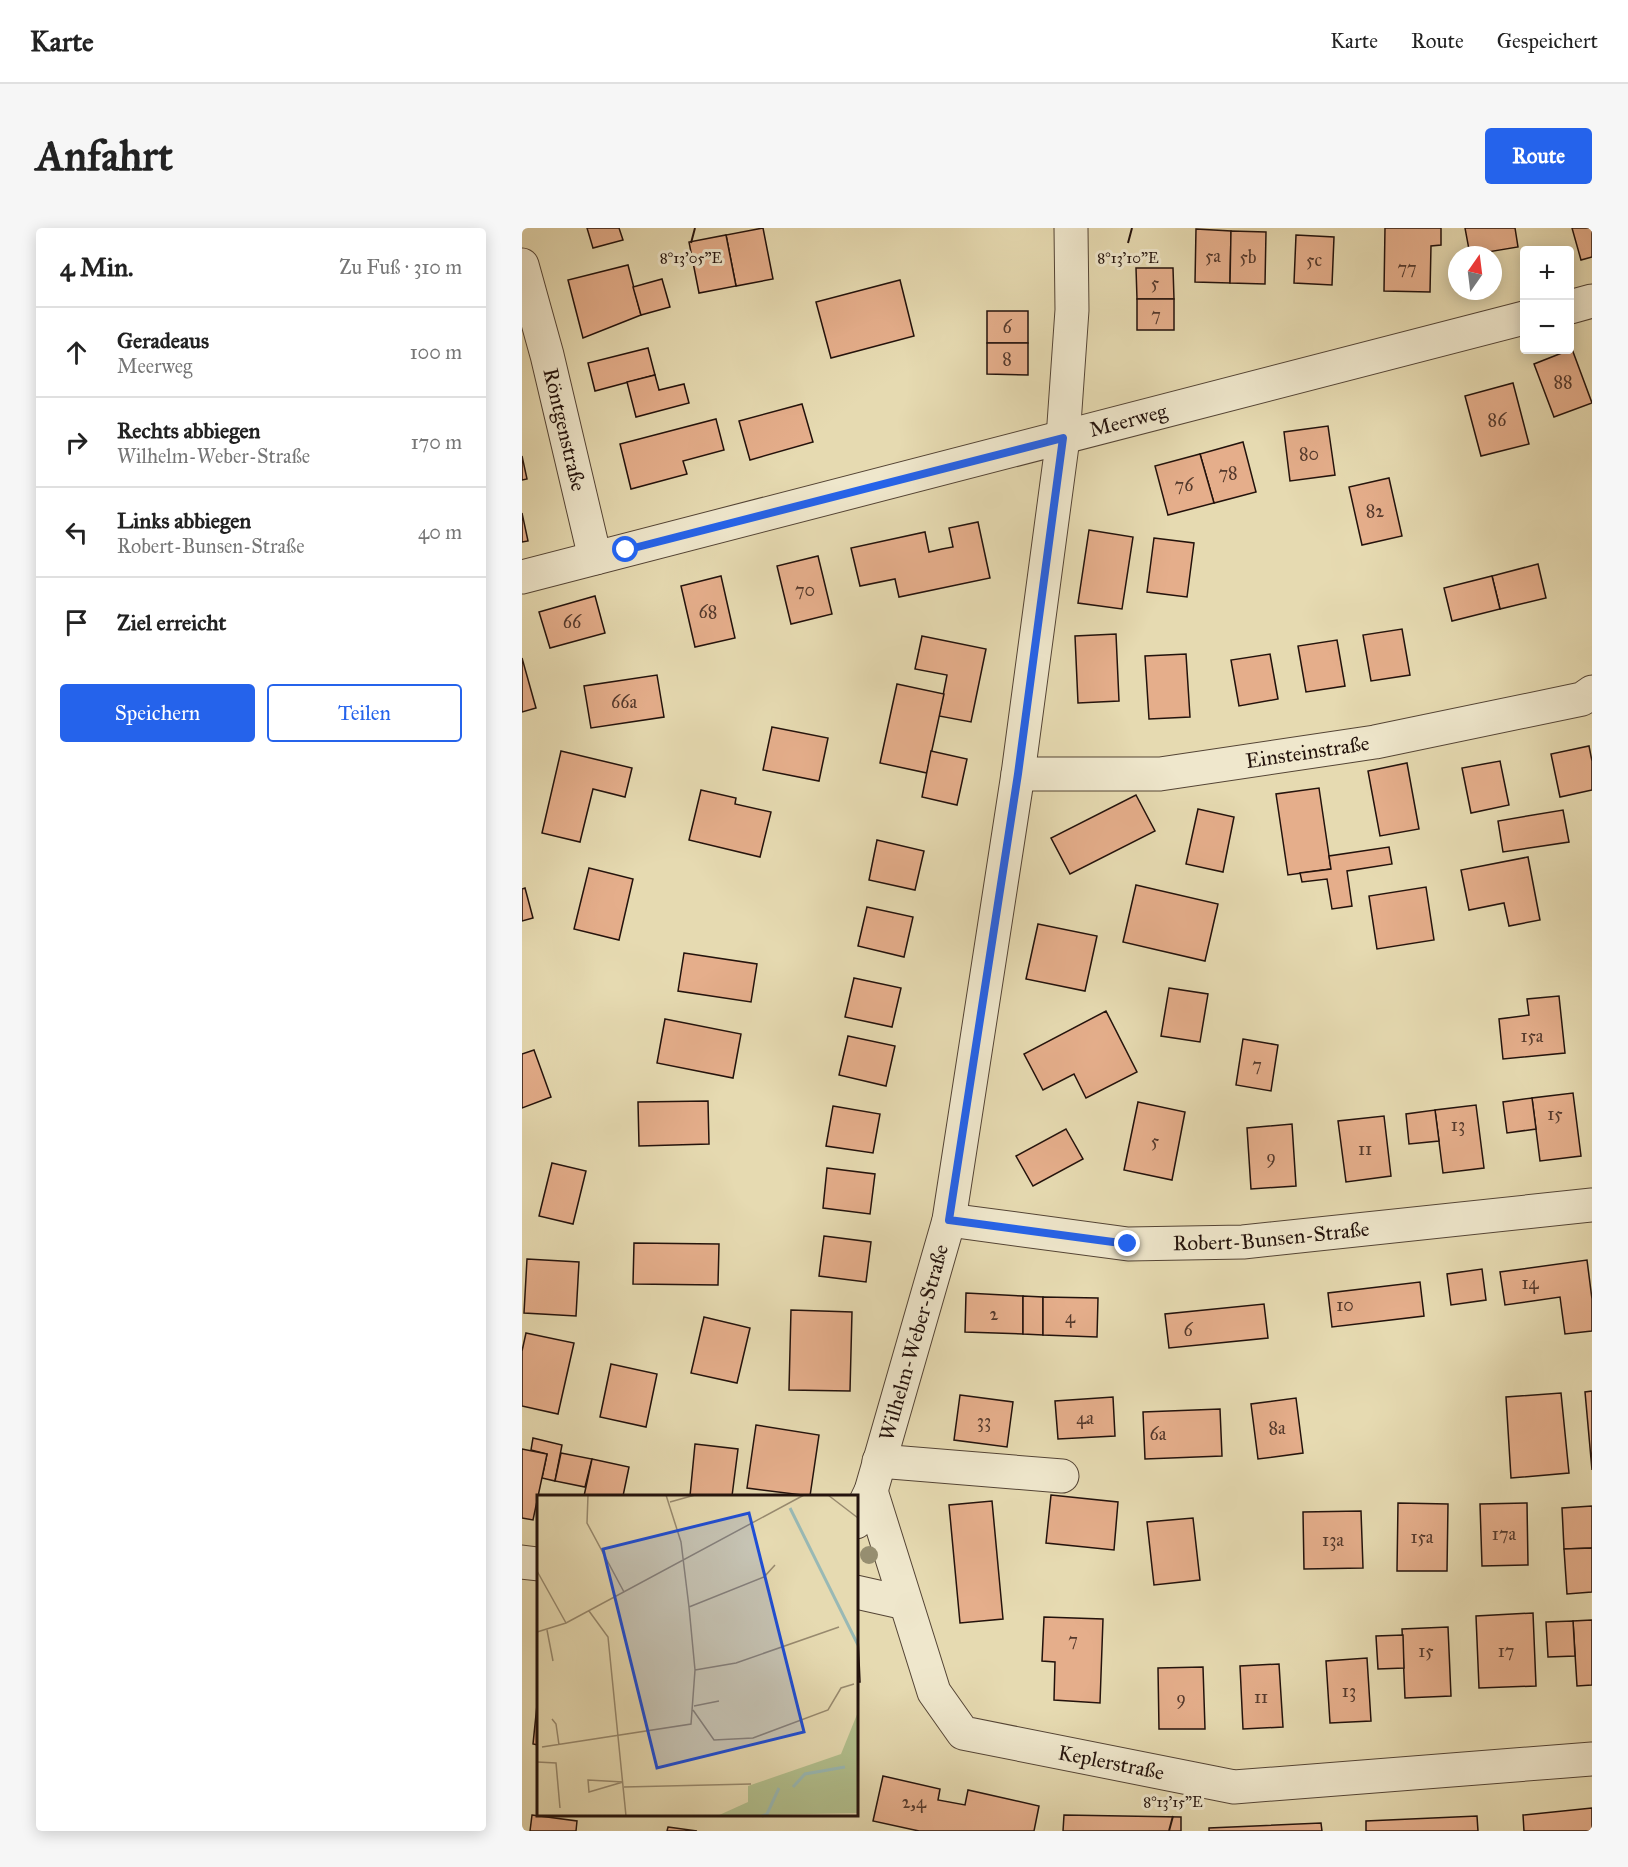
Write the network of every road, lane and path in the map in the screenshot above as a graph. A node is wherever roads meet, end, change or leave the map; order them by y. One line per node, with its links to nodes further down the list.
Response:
1 (1071, 228): 6 (street, Wilhelm-Weber-Straße)
2 (522, 265): 7 (street, Röntgenstraße)
3 (1592, 301): 4 (street)
4 (1574, 306)
5 (1520, 319): 6 (street, Meerweg)
6 (1063, 438): 7 (street, Meerweg); 10 (street, Wilhelm-Weber-Straße)
7 (595, 558): 8 (street, Meerweg)
8 (522, 577)
9 (1592, 692): 10 (street, Einsteinstraße)
10 (1018, 774): 12 (street, Wilhelm-Weber-Straße)
11 (1592, 1205): 12 (street, Robert-Bunsen-Straße)
12 (949, 1220): 13 (street, Wilhelm-Weber-Straße)
13 (875, 1476): 14 (street); 15 (street, Wilhelm-Weber-Straße); 19 (street, Keplerstraße)
14 (1062, 1476)
15 (858, 1517)
16 (522, 1562): 17 (street)
17 (537, 1564)
18 (858, 1592): 19 (street)
19 (905, 1603): 20 (street, Keplerstraße)
20 (1592, 1758)

